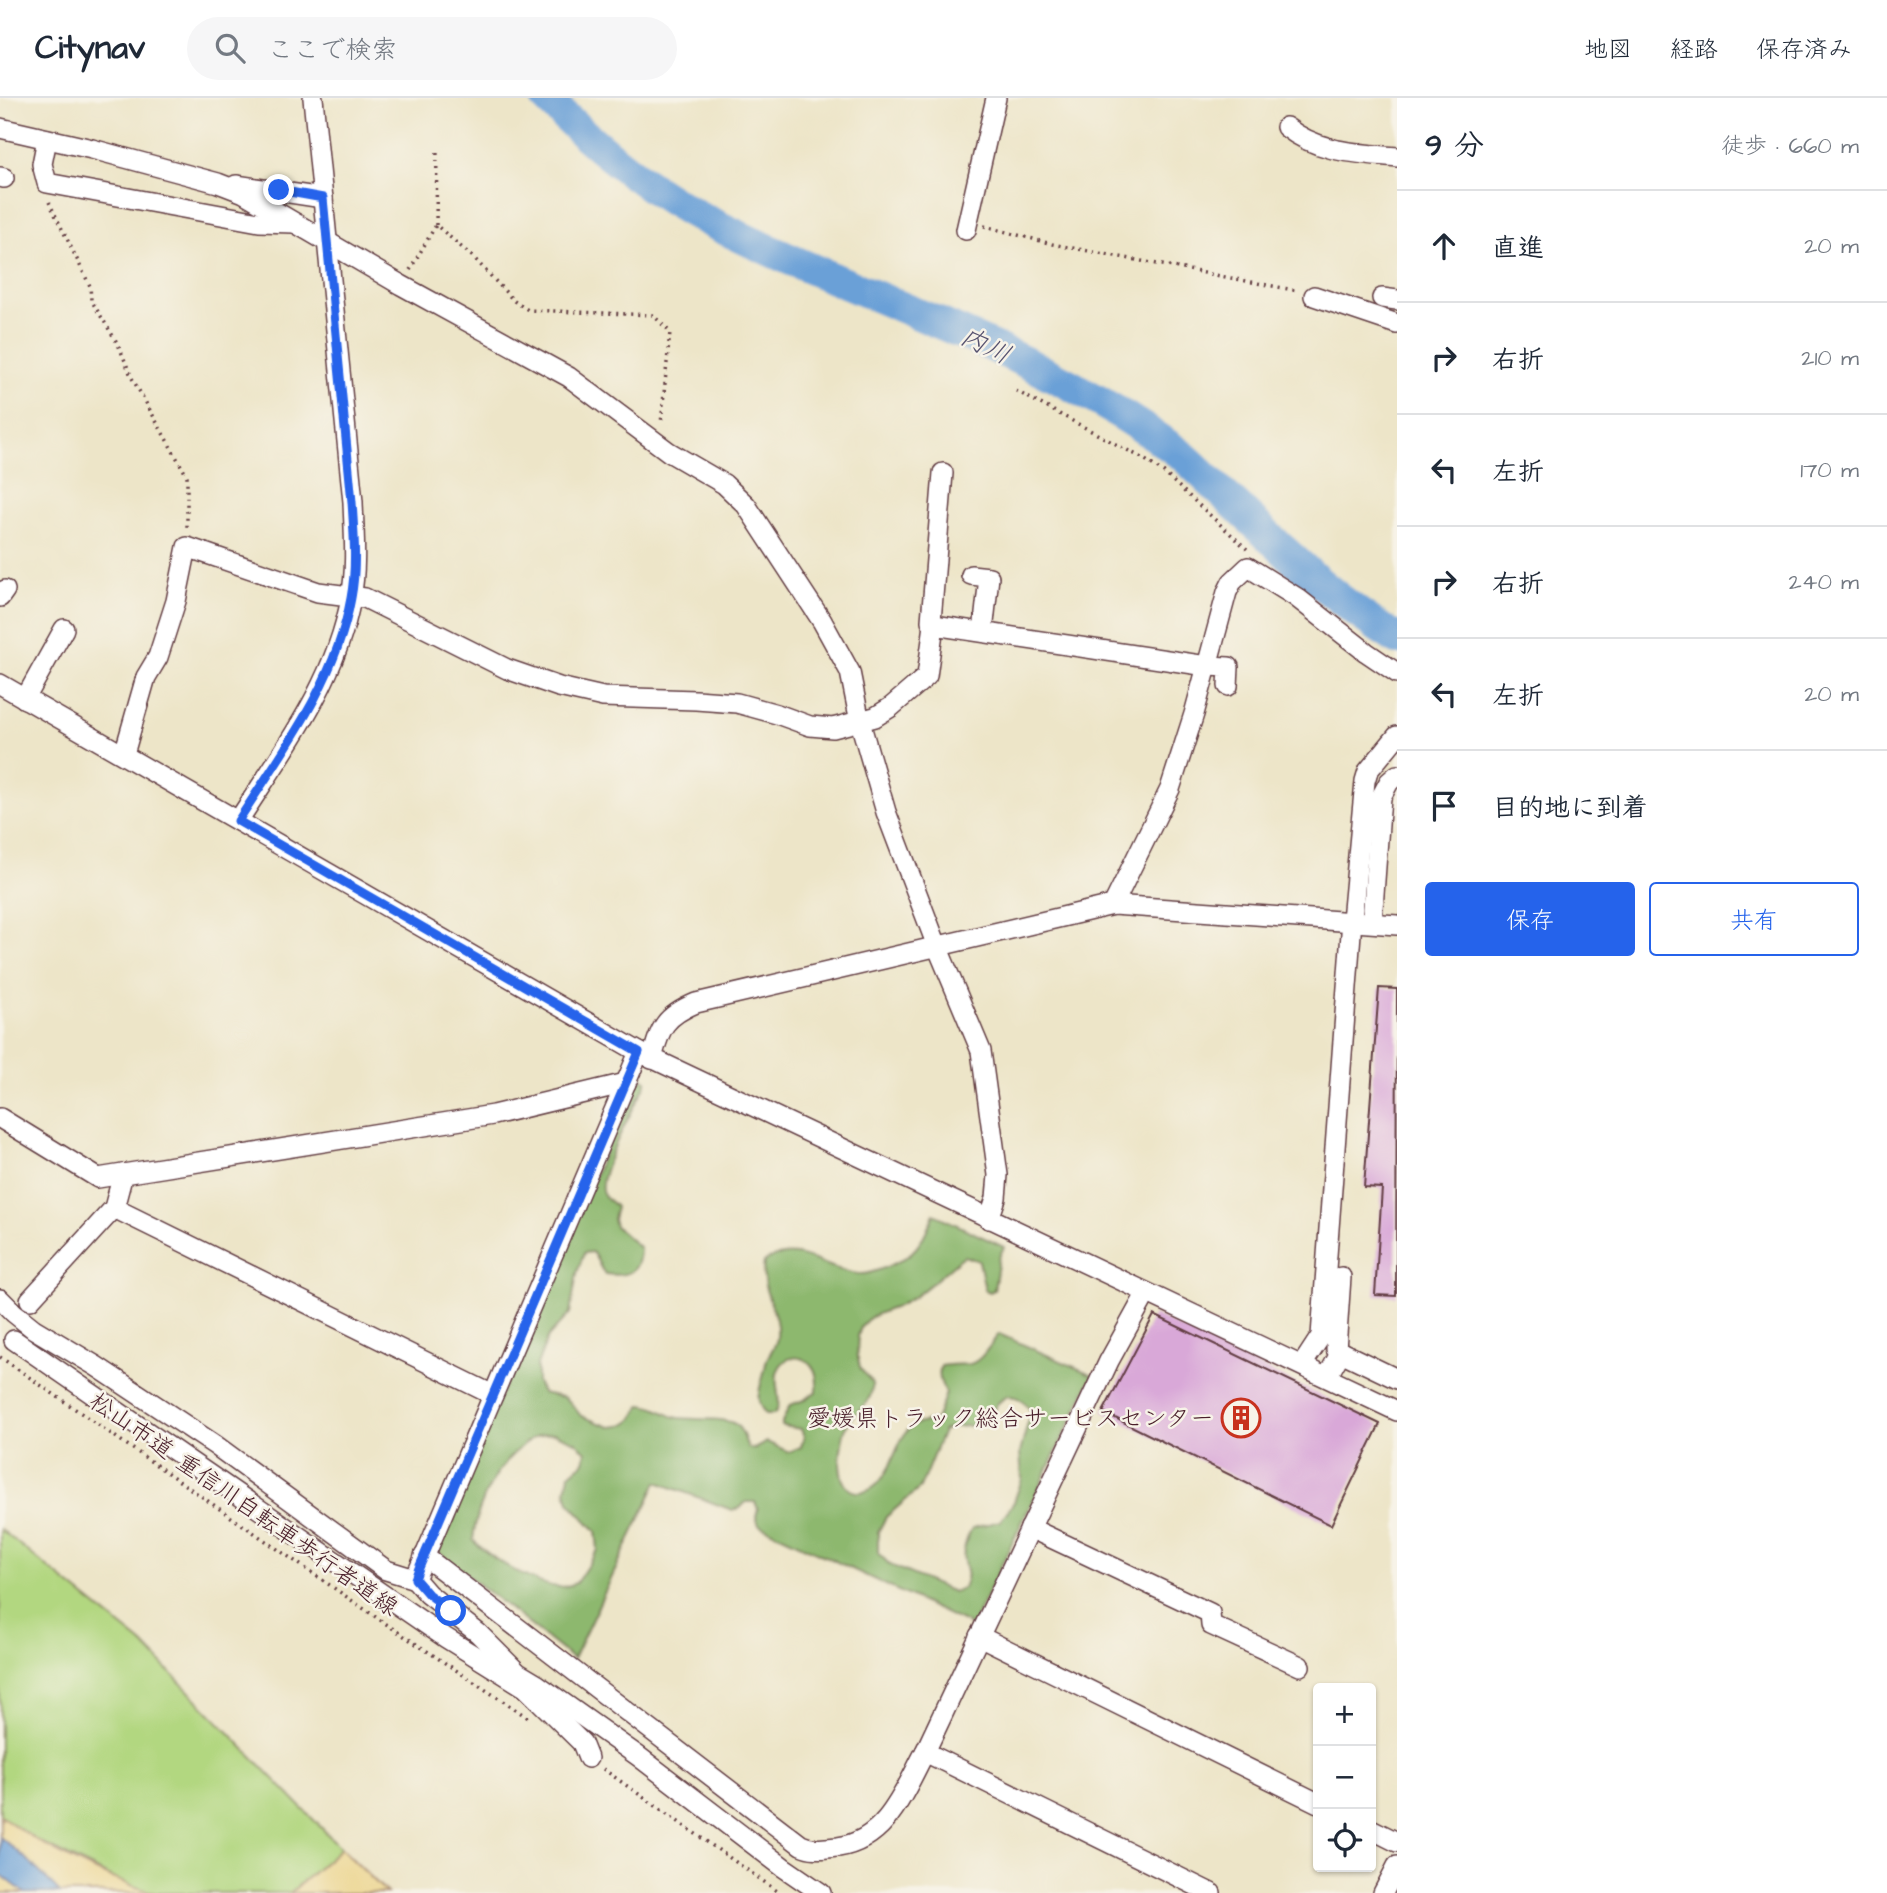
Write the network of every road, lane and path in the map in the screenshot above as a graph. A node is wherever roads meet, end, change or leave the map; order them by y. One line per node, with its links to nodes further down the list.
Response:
1 (313, 98): 10 (street)
2 (996, 98): 13 (street)
3 (1286, 127): 7 (street)
4 (0, 128): 5 (street)
5 (47, 139): 8 (street); 9 (street)
6 (437, 148): 12 (path)
7 (1397, 157)
8 (47, 183): 11 (street); 21 (path)
9 (218, 183): 10 (street); 11 (street)
10 (323, 198): 14 (street)
11 (298, 223): 14 (street)
12 (436, 225): 15 (path); 19 (path)
13 (967, 226): 16 (path)
14 (326, 240): 15 (street); 24 (street)
15 (401, 285): 19 (street)
16 (1314, 296): 17 (street)
17 (1397, 324)
18 (1016, 391): 22 (path)
19 (659, 444): 33 (street)
20 (943, 473): 25 (street)
21 (187, 547): 24 (street); 35 (street)
22 (1249, 551)
23 (971, 575): 27 (street)
24 (352, 596): 33 (street); 37 (street)
25 (934, 625): 27 (street); 33 (street)
26 (64, 629): 32 (street)
27 (983, 632): 28 (street)
28 (1207, 666): 29 (street); 30 (street); 38 (street)
29 (1397, 673)
30 (1228, 686)
31 (1, 687): 32 (street)
32 (25, 699): 35 (street)
33 (860, 722): 41 (street)
34 (1397, 736): 39 (street)
35 (124, 754): 37 (street)
36 (1397, 775): 39 (street)
37 (238, 821): 42 (street)
38 (1113, 905): 39 (street); 41 (street)
39 (1362, 921): 40 (street); 55 (street)
40 (1397, 925)
41 (937, 946): 42 (street); 47 (street)
42 (646, 1056): 43 (street); 47 (street)
43 (626, 1083): 45 (street); 58 (street)
44 (0, 1118): 45 (street)
45 (123, 1174): 46 (street)
46 (114, 1208): 51 (street); 58 (street)
47 (989, 1219): 49 (street)
48 (1341, 1277): 53 (street)
49 (1146, 1294): 55 (street); 60 (street)
50 (0, 1298): 62 (street)
51 (30, 1300)
52 (14, 1340): 65 (street)
53 (1341, 1352): 56 (street); 57 (street)
54 (0, 1357): 66 (path, 松山市道 重信川自転車歩行者道線)
55 (1301, 1365): 56 (street)
56 (1327, 1377): 59 (street)
57 (1397, 1379)
58 (493, 1395): 61 (street)
59 (1397, 1411)
60 (1030, 1528): 63 (street); 64 (street)
61 (424, 1556): 62 (street); 67 (street)
62 (415, 1579): 65 (street)
63 (979, 1636): 67 (street); 69 (street)
64 (1300, 1666)
65 (520, 1680): 68 (street); 74 (street)
66 (531, 1720)
67 (925, 1752): 75 (street)
68 (588, 1758): 73 (path)
69 (1313, 1801)
70 (1376, 1832): 71 (street)
71 (1397, 1842)
72 (1397, 1866): 76 (street)
73 (780, 1893)
74 (821, 1893)
75 (1211, 1893)
76 (1383, 1893)

